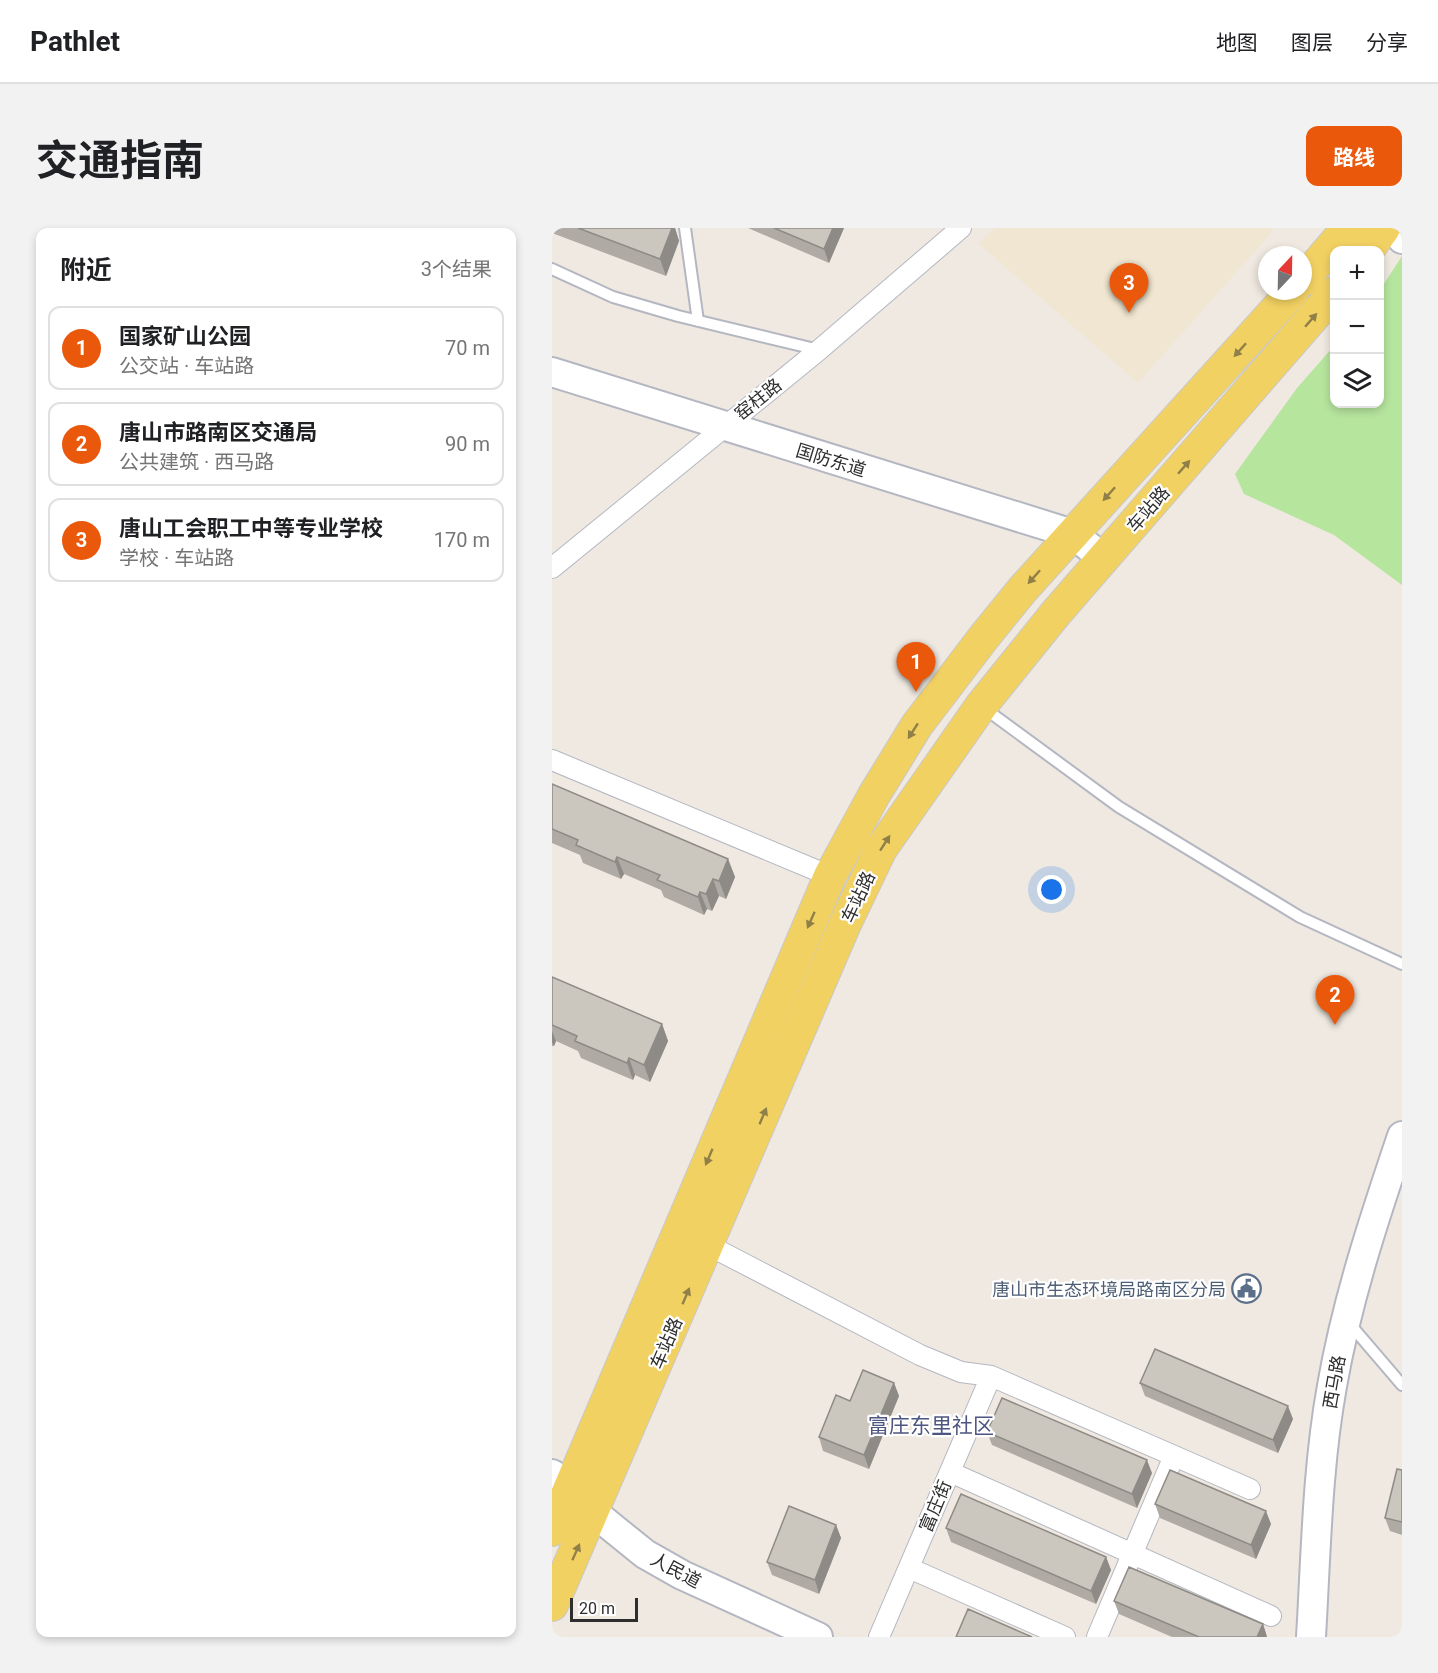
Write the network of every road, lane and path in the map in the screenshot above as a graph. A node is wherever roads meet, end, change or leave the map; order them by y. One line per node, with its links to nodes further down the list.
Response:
1 (961, 228): 13 (street, 窑柱路)
2 (1348, 228): 9 (main road)
3 (1384, 228): 7 (main road)
4 (1395, 228): 6 (street)
5 (682, 232): 12 (lane)
6 (1402, 238)
7 (1371, 246)
8 (552, 269): 12 (lane)
9 (1312, 270)
10 (1330, 299): 17 (main road, 车站路, one-way to 10)
11 (1285, 300): 16 (main road, 车站路, one-way to 16)
12 (698, 321): 13 (lane)
13 (819, 350): 15 (street, 窑柱路)
14 (552, 372): 15 (street, 国防东道)
15 (724, 427): 16 (street, 国防东道); 18 (street, 窑柱路)
16 (1073, 534): 17 (street, 国防东道); 21 (main road, 车站路, one-way to 21)
17 (1104, 559): 19 (main road, 车站路)
18 (552, 568)
19 (981, 706): 22 (lane); 24 (main road, 车站路, one-way to 19)
20 (552, 760): 21 (street)
21 (830, 876): 30 (main road, 车站路, one-way to 30)
22 (1402, 964)
23 (1402, 1136): 25 (street, 西马路)
24 (708, 1245): 26 (street); 32 (main road, 车站路, one-way to 24)
25 (1347, 1320): 27 (lane); 43 (street, 西马路)
26 (991, 1376): 28 (street); 29 (street, 富庄街)
27 (1402, 1385)
28 (1174, 1456): 31 (street); 34 (street)
29 (950, 1472): 34 (street); 35 (street, 富庄街)
30 (561, 1480): 32 (street, 人民道); 33 (main road, 车站路)
31 (1250, 1489)
32 (593, 1512): 36 (main road, 车站路, one-way to 32); 38 (street, 人民道)
33 (552, 1530)
34 (1133, 1553): 37 (street); 42 (street)
35 (909, 1568): 40 (street, 富庄街); 41 (street)
36 (552, 1605)
37 (1271, 1616)
38 (788, 1631): 39 (street, 人民道)
39 (818, 1637)
40 (879, 1637)
41 (1065, 1637)
42 (1097, 1637)
43 (1311, 1637)

